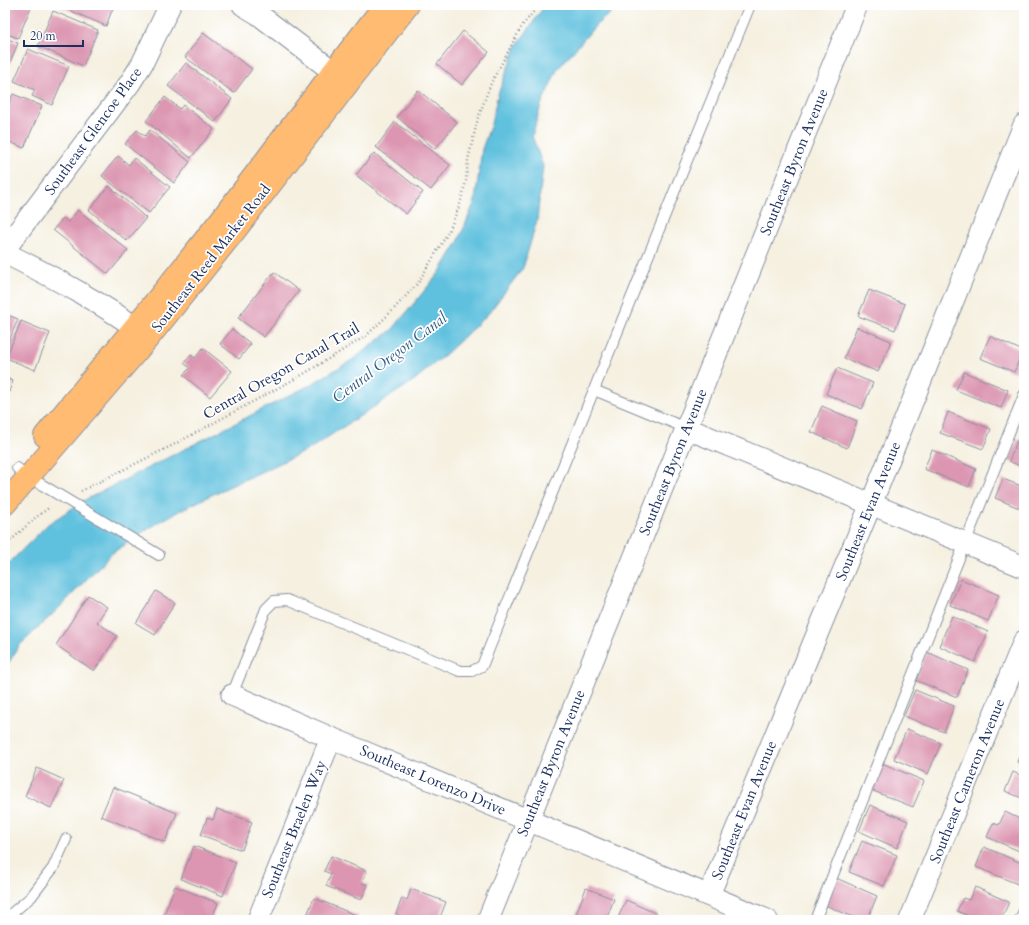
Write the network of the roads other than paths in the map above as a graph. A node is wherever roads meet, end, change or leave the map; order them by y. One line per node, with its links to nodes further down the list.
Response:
1 (170, 5): 9 (street, Southeast Glencoe Place)
2 (385, 5): 7 (main road, Southeast Reed Market Road)
3 (408, 5): 7 (main road, Southeast Reed Market Road)
4 (750, 5): 12 (lane)
5 (857, 5): 14 (street, Southeast Byron Avenue)
6 (255, 8): 7 (street)
7 (341, 77): 11 (main road, Southeast Reed Market Road)
8 (1024, 125): 17 (street, Southeast Evan Avenue)
9 (5, 249)
10 (5, 253): 11 (street)
11 (142, 332): 15 (main road, Southeast Reed Market Road)
12 (594, 390): 14 (lane); 22 (lane)
13 (1024, 395): 18 (lane)
14 (686, 428): 17 (street); 24 (street, Southeast Byron Avenue)
15 (17, 476): 16 (main road, Southeast Reed Market Road); 19 (lane)
16 (5, 504)
17 (871, 504): 18 (street); 26 (street, Southeast Evan Avenue)
18 (965, 542): 20 (street); 32 (lane)
19 (159, 555)
20 (1024, 567)
21 (1024, 641): 33 (street, Southeast Cameron Avenue)
22 (232, 695): 23 (street, Southeast Lorenzo Drive)
23 (331, 738): 24 (street, Southeast Lorenzo Drive); 29 (street, Southeast Braelen Way)
24 (528, 820): 26 (street, Southeast Lorenzo Drive); 30 (street, Southeast Byron Avenue)
25 (66, 839): 28 (lane)
26 (709, 895): 31 (street, Southeast Lorenzo Drive)
27 (1024, 911): 34 (lane)
28 (5, 919)
29 (258, 920)
30 (488, 920)
31 (767, 920)
32 (815, 920)
33 (910, 920)
34 (1020, 920)

